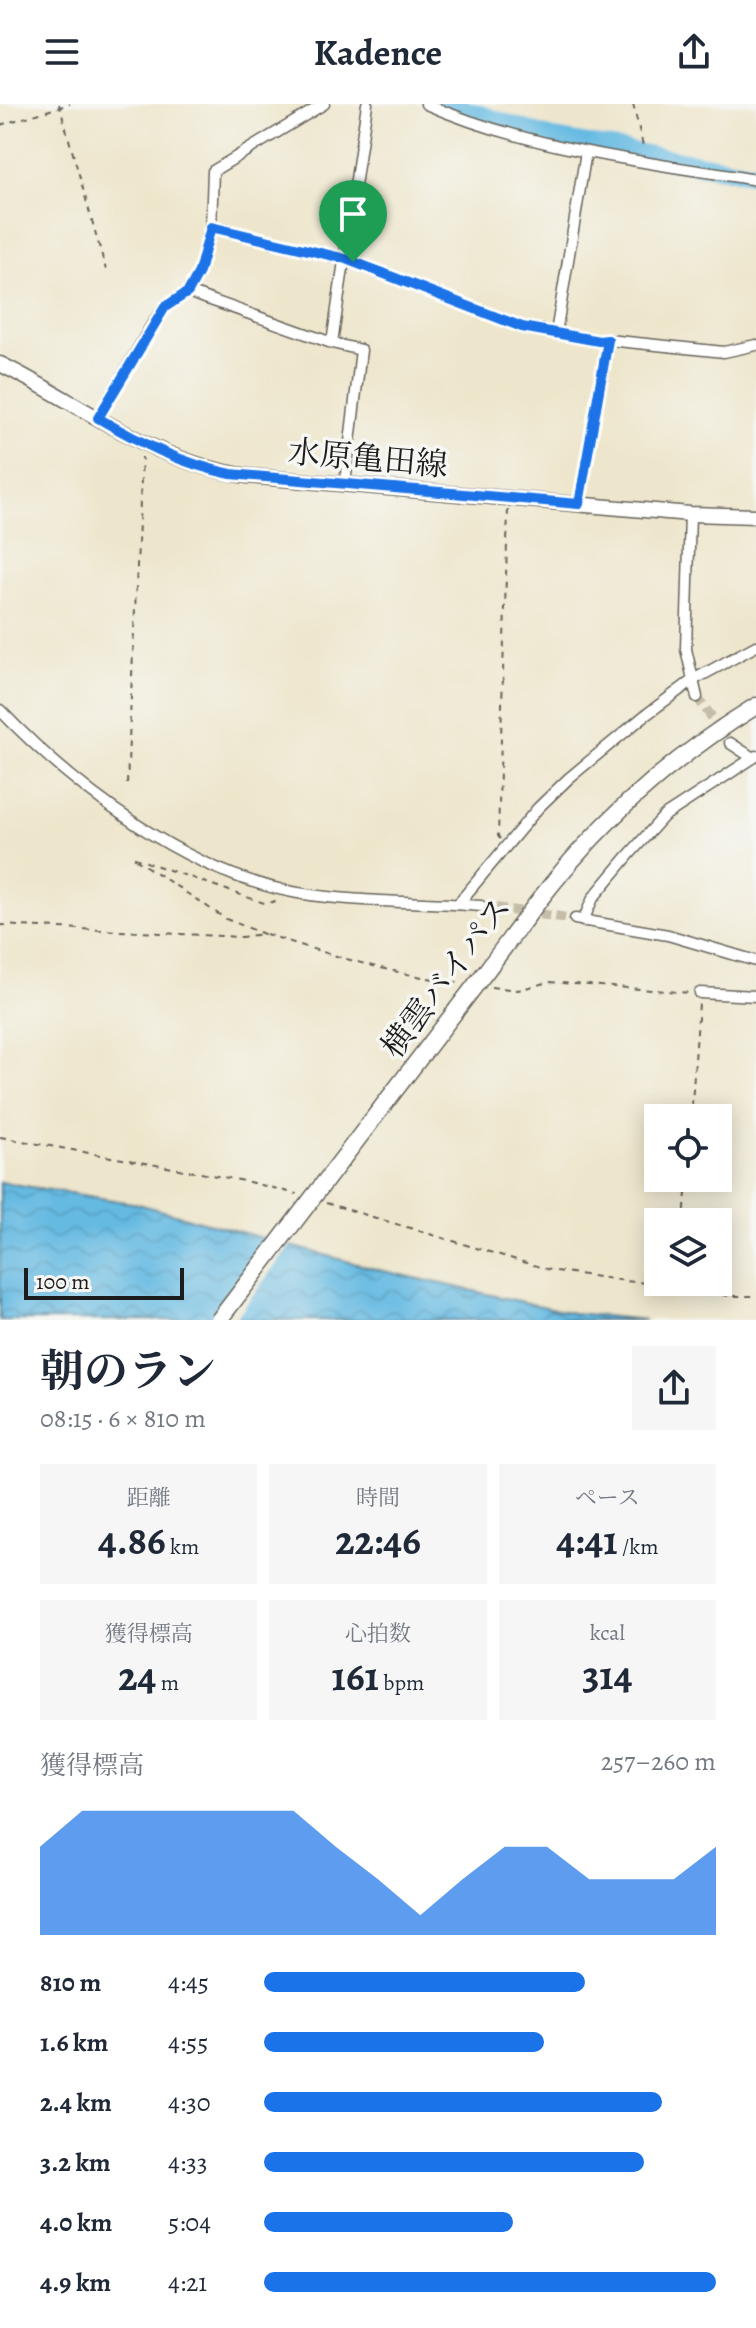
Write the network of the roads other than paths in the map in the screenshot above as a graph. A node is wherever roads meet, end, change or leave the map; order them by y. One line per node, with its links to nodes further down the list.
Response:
1 (324, 104): 6 (street)
2 (367, 104): 7 (street)
3 (426, 104): 4 (street)
4 (586, 152): 5 (street); 9 (street)
5 (756, 180)
6 (211, 227): 7 (street); 8 (street)
7 (346, 259): 9 (street); 11 (street)
8 (188, 292): 11 (street); 14 (street)
9 (556, 333): 10 (street)
10 (608, 340): 12 (street); 16 (street)
11 (332, 343): 15 (street)
12 (756, 345)
13 (0, 364): 14 (main road, 水原亀田線)
14 (98, 418): 15 (main road, 水原亀田線)
15 (345, 484): 16 (main road, 水原亀田線)
16 (579, 504): 17 (main road, 水原亀田線)
17 (690, 514): 18 (main road, 水原亀田線); 20 (street)
18 (756, 516)
19 (756, 646): 20 (street)
20 (693, 680): 21 (street); 26 (street)
21 (697, 697)
22 (756, 706): 31 (highway, 横雲バイパス, bridge)
23 (0, 710): 26 (street)
24 (730, 743): 25 (street)
25 (754, 757): 28 (street)
26 (458, 904): 27 (street)
27 (481, 906)
28 (756, 961)
29 (700, 993): 30 (street)
30 (756, 996)
31 (219, 1320)

